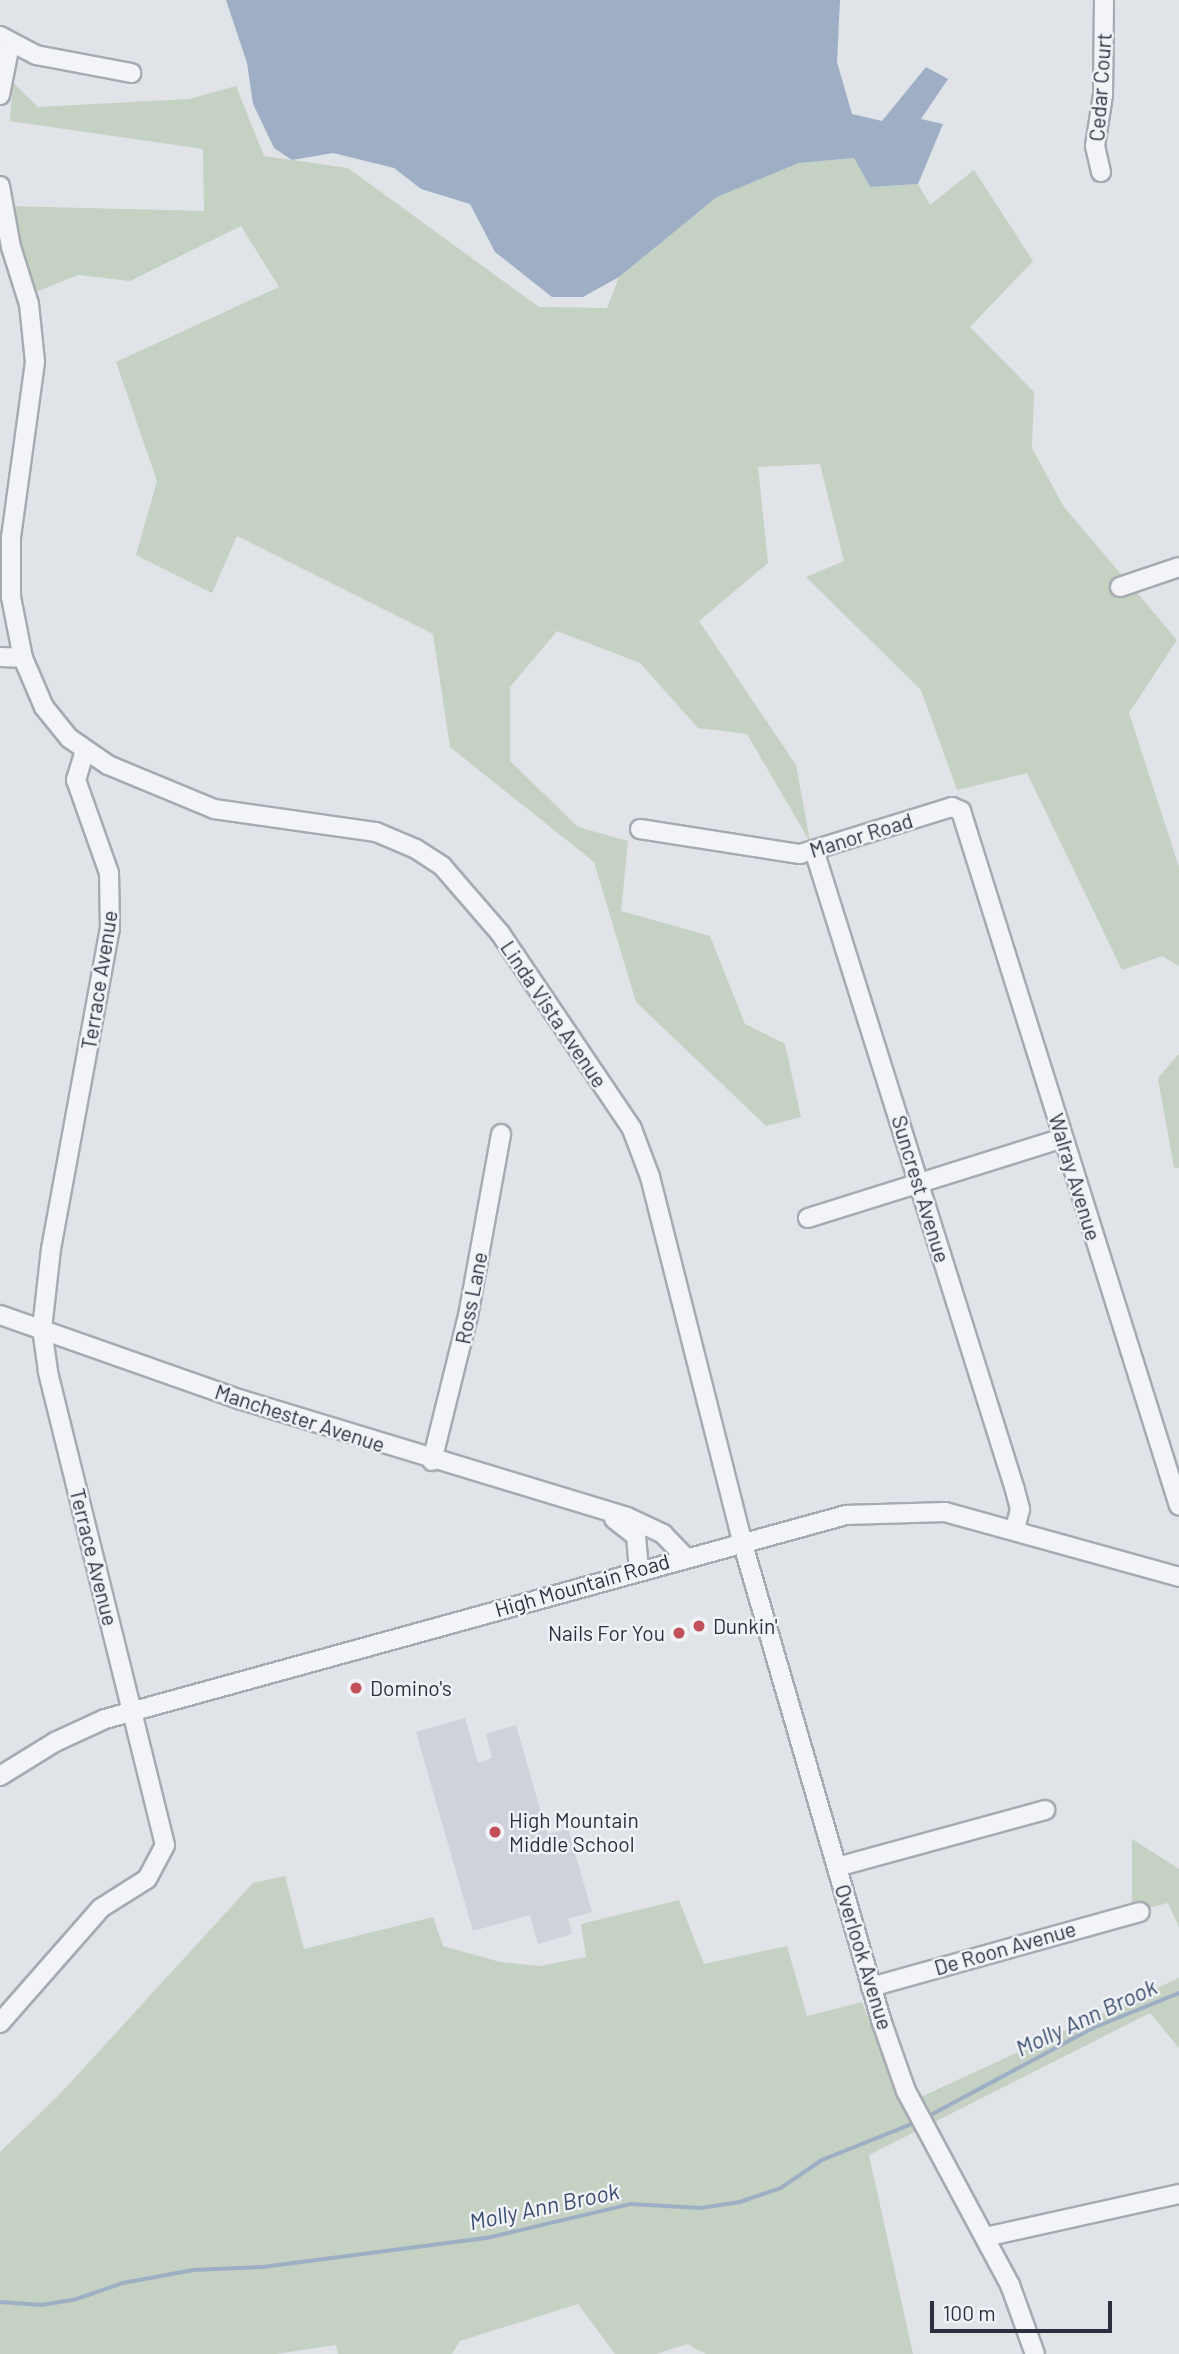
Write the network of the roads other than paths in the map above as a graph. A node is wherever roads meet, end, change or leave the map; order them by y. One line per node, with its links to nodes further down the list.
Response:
1 (1104, 0): 5 (street, Cedar Court)
2 (5, 40): 3 (street); 4 (street)
3 (131, 73)
4 (0, 95)
5 (1101, 172)
6 (0, 186): 7 (street)
7 (7, 518): 11 (street)
8 (1179, 567): 9 (street)
9 (1120, 587)
10 (0, 657): 11 (street)
11 (23, 657): 12 (street)
12 (85, 751): 21 (street, Terrace Avenue); 27 (street, Linda Vista Avenue)
13 (640, 829): 15 (street, Manor Road)
14 (971, 847): 15 (street, Manor Road); 17 (street, Walray Avenue)
15 (814, 850): 18 (street, Suncrest Avenue)
16 (501, 1134): 22 (street, Ross Lane)
17 (1063, 1138): 18 (street); 23 (street, Walray Avenue)
18 (919, 1183): 19 (street); 26 (street, Suncrest Avenue)
19 (808, 1218)
20 (0, 1315): 21 (street, Manchester Avenue)
21 (42, 1329): 22 (street, Manchester Avenue); 31 (street, Terrace Avenue)
22 (432, 1461): 25 (street, Manchester Avenue)
23 (1176, 1484): 24 (street, Walray Avenue)
24 (1179, 1506)
25 (603, 1511): 28 (street, Manchester Avenue); 29 (street, Manchester Avenue)
26 (1015, 1529): 27 (street, High Mountain Road); 30 (street, High Mountain Road)
27 (742, 1541): 28 (street, High Mountain Road); 34 (street, Overlook Avenue)
28 (684, 1556): 29 (street, High Mountain Road)
29 (639, 1569): 31 (street, High Mountain Road)
30 (1179, 1577)
31 (133, 1710): 32 (street, High Mountain Road); 37 (street, Terrace Avenue)
32 (0, 1776)
33 (1045, 1810): 34 (street)
34 (837, 1867): 36 (street, Overlook Avenue)
35 (1140, 1912): 36 (street, De Roon Avenue)
36 (871, 1987): 39 (street, Overlook Avenue)
37 (0, 2023)
38 (1179, 2194): 39 (street)
39 (985, 2237): 40 (street, Overlook Avenue)
40 (1035, 2354)

